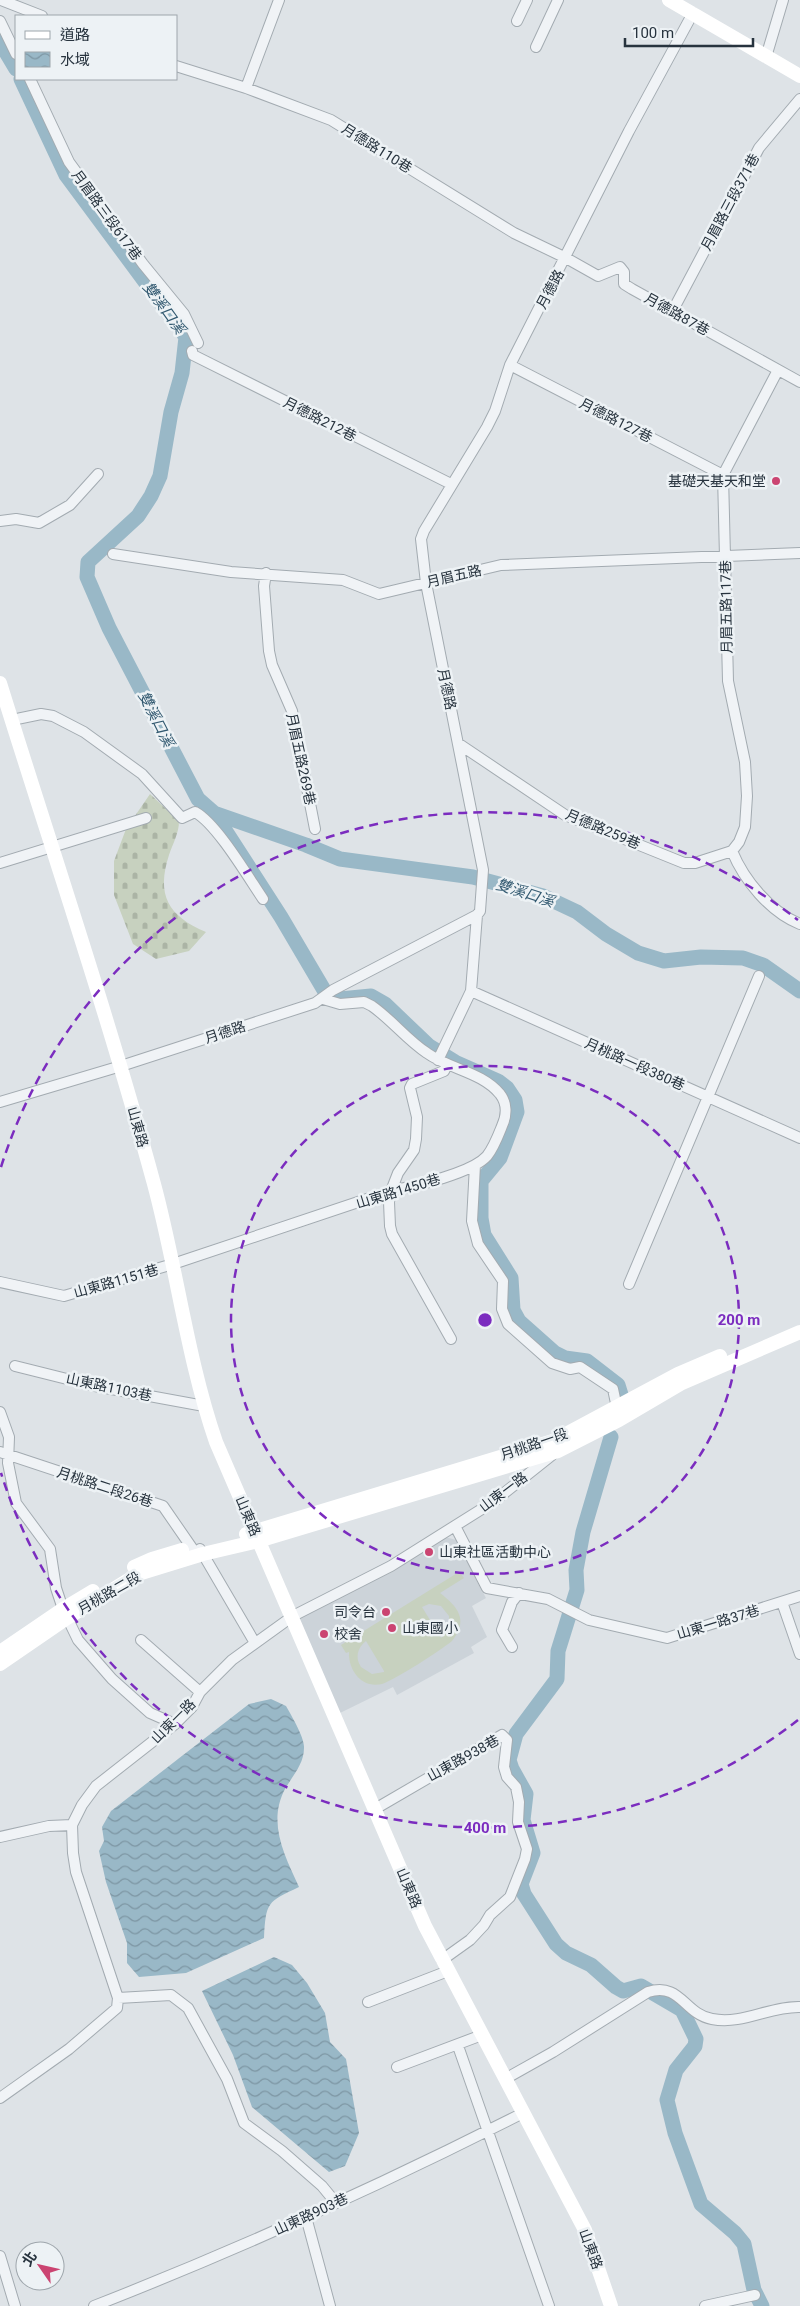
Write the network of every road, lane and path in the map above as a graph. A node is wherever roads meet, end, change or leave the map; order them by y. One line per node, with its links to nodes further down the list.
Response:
1 (1, 0): 8 (street)
2 (279, 0): 17 (street)
3 (527, 0): 10 (street)
4 (668, 0): 7 (street)
5 (783, 0): 13 (street)
6 (553, 2): 11 (street)
7 (692, 13): 13 (street); 19 (street, 月德路)
8 (39, 15)
9 (0, 21): 12 (street)
10 (517, 21)
11 (536, 47)
12 (15, 52)
13 (766, 57): 15 (street)
14 (178, 67): 17 (street, 月德路110巷)
15 (800, 76)
16 (30, 80): 21 (street, 月眉路三段617巷)
17 (246, 88): 19 (street, 月德路110巷)
18 (800, 99): 20 (street, 月眉路三段371巷)
19 (566, 258): 20 (street, 月德路87巷); 22 (street, 月德路)
20 (672, 312): 23 (street, 月德路87巷)
21 (195, 347): 27 (street, 月德路212巷)
22 (510, 365): 26 (street, 月德路127巷); 27 (street, 月德路)
23 (778, 370): 24 (street, 月德路87巷); 26 (street, 月眉五路117巷)
24 (800, 382)
25 (98, 474): 28 (street)
26 (723, 474): 31 (street, 月眉五路117巷)
27 (452, 484): 33 (street, 月德路)
28 (0, 521)
29 (800, 552): 31 (street, 月眉五路)
30 (113, 554): 32 (street, 月眉五路)
31 (725, 556): 33 (street, 月眉五路); 40 (street, 月眉五路117巷)
32 (266, 573): 33 (street, 月眉五路); 38 (street, 月眉五路269巷)
33 (426, 583): 36 (street, 月德路)
34 (0, 683): 35 (street, 山東路)
35 (12, 720): 39 (street, 山東路); 42 (street)
36 (459, 744): 40 (street, 月德路259巷); 43 (street, 月德路)
37 (146, 818): 39 (street)
38 (315, 830)
39 (52, 847): 41 (street); 49 (street, 山東路)
40 (732, 852): 44 (street)
41 (0, 863)
42 (263, 899)
43 (476, 915): 46 (street); 47 (street, 月德路)
44 (800, 924)
45 (759, 976): 50 (street)
46 (471, 991): 48 (street); 50 (street, 月桃路一段380巷)
47 (323, 999): 48 (street); 49 (street, 月德路)
48 (443, 1063): 53 (street, 山東路1450巷); 54 (street)
49 (121, 1066): 51 (street, 月德路); 55 (street, 山東路)
50 (710, 1098): 52 (street, 月桃路一段380巷); 57 (street)
51 (0, 1102)
52 (800, 1138)
53 (475, 1165): 54 (street, 山東路1450巷); 64 (street)
54 (391, 1191): 55 (street, 山東路1450巷); 60 (street)
55 (173, 1264): 56 (street, 山東路1151巷); 63 (street, 山東路)
56 (0, 1282)
57 (629, 1284)
58 (800, 1323): 61 (street, 月桃路一段)
59 (800, 1332): 61 (street, 月桃路一段)
60 (451, 1338)
61 (762, 1342): 64 (street, 月桃路一段); 66 (street, 月桃路一段)
62 (16, 1366): 63 (street, 山東路1103巷)
63 (204, 1406): 69 (street, 山東路)
64 (617, 1408): 66 (street, 月桃路一段)
65 (0, 1412): 67 (street)
66 (556, 1446): 68 (street, 山東一路); 69 (street, 月桃路一段)
67 (4, 1454): 70 (street, 月桃路二段26巷); 74 (street)
68 (455, 1526): 71 (street); 75 (street, 山東一路)
69 (256, 1536): 70 (street, 月桃路二段); 75 (street, 山東路)
70 (198, 1549): 74 (street, 月桃路二段); 77 (street, 月桃路二段26巷)
71 (519, 1593): 73 (street, 山東一路37巷); 78 (street)
72 (800, 1596): 73 (street, 山東一路37巷)
73 (782, 1602): 80 (street)
74 (65, 1613): 79 (street, 月桃路二段); 81 (street, 月桃路二段); 83 (street)
75 (293, 1616): 77 (street, 山東一路); 84 (street, 山東路)
76 (140, 1640): 82 (street)
77 (255, 1643): 82 (street, 山東一路)
78 (512, 1647)
79 (0, 1652)
80 (800, 1654)
81 (0, 1664)
82 (200, 1692): 83 (street, 山東一路)
83 (175, 1724): 85 (street, 山東一路)
84 (375, 1809): 87 (street, 山東路); 87 (street, 山東路938巷)
85 (72, 1825): 86 (street); 88 (street, 山東一路)
86 (0, 1837)
87 (445, 1966): 89 (street); 91 (street, 山東路)
88 (118, 1998): 95 (street); 98 (street)
89 (368, 2002)
90 (800, 2007): 94 (street)
91 (482, 2035): 92 (street); 94 (street, 山東路)
92 (458, 2046): 93 (street); 97 (street)
93 (397, 2067)
94 (505, 2079): 96 (street, 山東路)
95 (0, 2098)
96 (523, 2113): 97 (street, 山東路903巷); 106 (street, 山東路)
97 (487, 2131): 98 (street, 山東路903巷); 105 (street)
98 (336, 2203): 99 (street, 山東路903巷)
99 (306, 2217): 103 (street, 山東路903巷); 104 (street)
100 (0, 2256): 102 (street)
101 (755, 2295): 107 (street)
102 (15, 2306)
103 (94, 2306)
104 (330, 2306)
105 (549, 2306)
106 (611, 2306)
107 (705, 2306)

